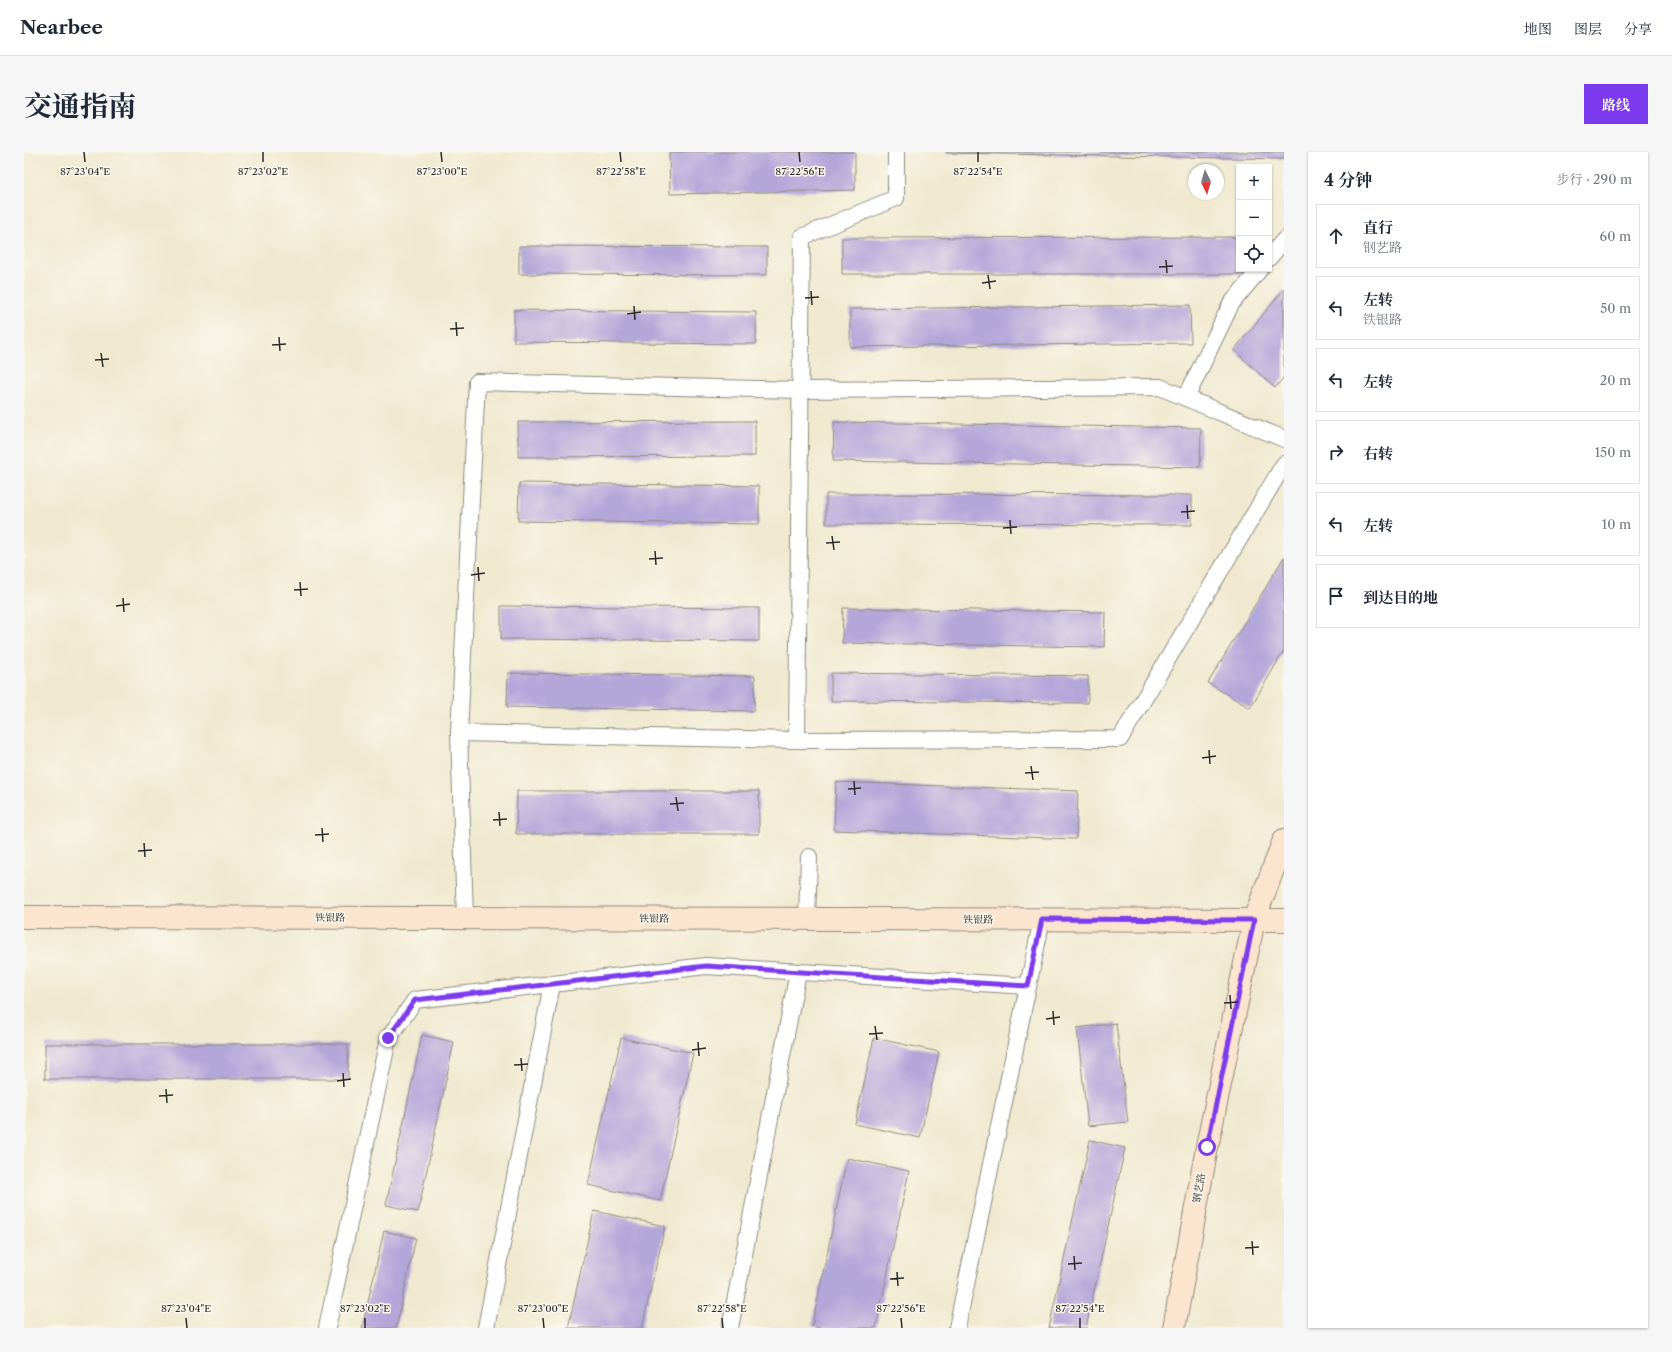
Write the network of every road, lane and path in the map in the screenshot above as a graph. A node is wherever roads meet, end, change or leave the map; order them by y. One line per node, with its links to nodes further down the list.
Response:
1 (896, 152): 5 (lane)
2 (1284, 240): 3 (lane)
3 (1272, 254)
4 (1258, 272): 6 (lane)
5 (801, 390): 6 (lane); 9 (lane); 10 (lane)
6 (1186, 398): 7 (lane)
7 (1284, 439)
8 (1284, 464): 10 (lane)
9 (459, 733): 10 (lane); 14 (lane)
10 (797, 740)
11 (1284, 840): 17 (main road, 钢艺路)
12 (809, 857): 15 (lane)
13 (24, 916): 14 (main road, 铁银路)
14 (465, 918): 15 (main road, 铁银路)
15 (807, 919): 16 (main road, 铁银路)
16 (1042, 919): 17 (main road, 铁银路); 21 (lane)
17 (1254, 920): 18 (main road, 铁银路); 26 (main road, 钢艺路)
18 (1284, 920)
19 (798, 972): 20 (lane); 21 (lane); 24 (lane)
20 (552, 984): 22 (lane); 23 (lane)
21 (1028, 986): 25 (lane)
22 (327, 1328)
23 (486, 1328)
24 (730, 1328)
25 (957, 1328)
26 (1174, 1328)

